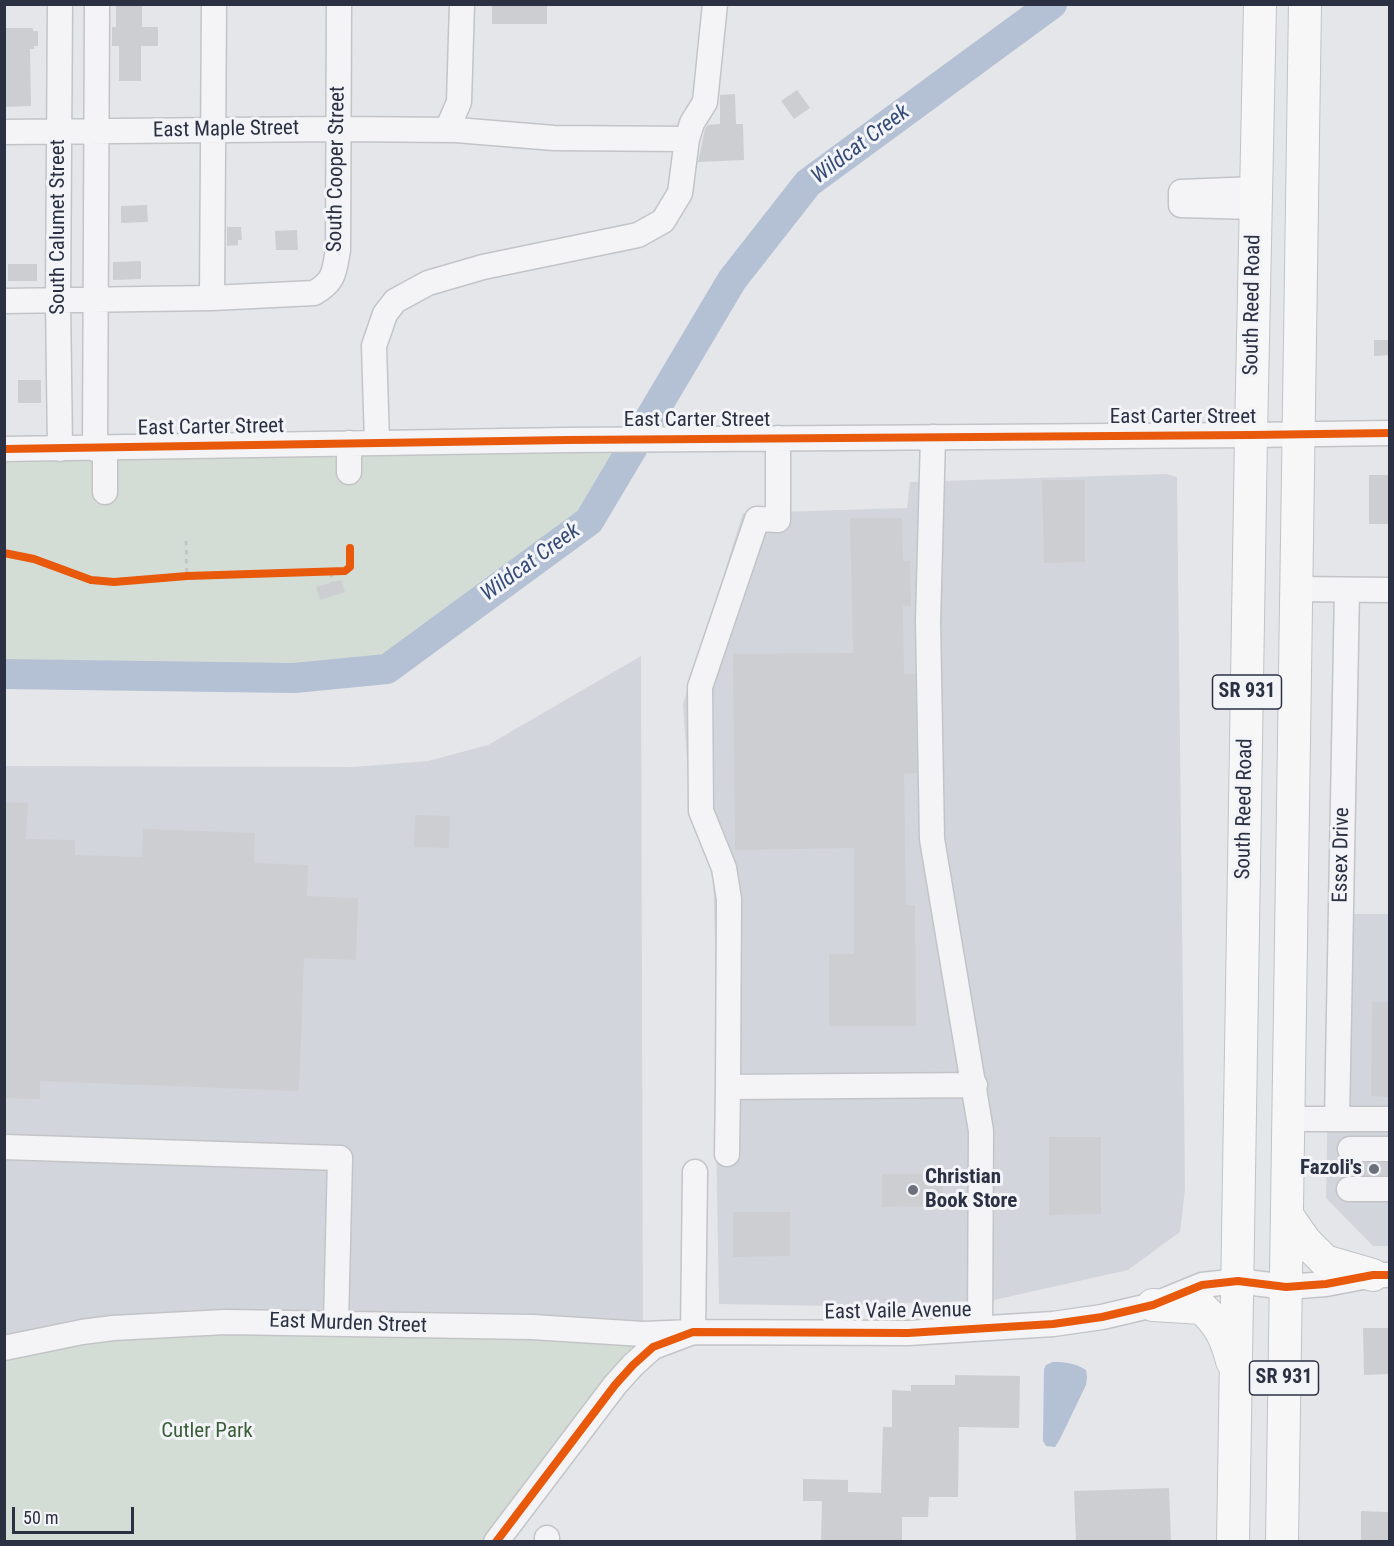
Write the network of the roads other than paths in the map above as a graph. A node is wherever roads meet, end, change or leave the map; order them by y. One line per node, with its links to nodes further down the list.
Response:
1 (60, 4): 12 (street, South Calumet Street)
2 (97, 4): 13 (street, South Calumet Street)
3 (213, 4): 10 (street)
4 (339, 4): 9 (street, South Cooper Street)
5 (462, 4): 11 (street)
6 (715, 4): 15 (street)
7 (1260, 4): 21 (main road, South Reed Road / SR 931)
8 (1305, 4): 22 (main road, SR 931)
9 (338, 129): 10 (street, East Maple Street); 11 (street, East Maple Street); 16 (street, South Cooper Street)
10 (214, 130): 13 (street, East Maple Street); 16 (street)
11 (447, 130): 15 (street, East Maple Street)
12 (59, 131): 13 (street, East Maple Street); 14 (street, East Maple Street); 18 (street, South Calumet Street)
13 (96, 131): 19 (street, South Calumet Street)
14 (4, 132)
15 (687, 139): 26 (street)
16 (212, 298): 19 (street, South Cooper Street)
17 (4, 301): 18 (street, South Cooper Street)
18 (58, 301): 19 (street, South Cooper Street); 28 (street, South Calumet Street)
19 (96, 301): 27 (street, South Calumet Street)
20 (1389, 432): 22 (street, East Carter Street)
21 (1251, 435): 22 (street, East Carter Street); 23 (street, East Carter Street); 49 (main road, South Reed Road / SR 931)
22 (1299, 435): 32 (main road, SR 931)
23 (933, 437): 24 (street, East Carter Street); 35 (street)
24 (778, 438): 26 (street, East Carter Street); 36 (street)
25 (349, 443): 26 (street, East Carter Street); 27 (street, East Carter Street); 30 (street)
26 (377, 443)
27 (100, 448): 28 (street, East Carter Street); 31 (street, South Calumet Street)
28 (60, 449): 29 (street, East Carter Street)
29 (4, 450)
30 (349, 472)
31 (105, 492)
32 (1296, 589): 33 (street); 37 (main road, SR 931)
33 (1347, 590): 34 (street); 38 (street, Essex Drive)
34 (1389, 590)
35 (975, 1085): 36 (street); 53 (street)
36 (728, 1087): 43 (street)
37 (1288, 1119): 38 (street); 47 (main road, SR 931)
38 (1337, 1119): 39 (street)
39 (1389, 1119)
40 (4, 1147): 52 (street)
41 (1350, 1149): 42 (street)
42 (1389, 1149)
43 (727, 1154)
44 (695, 1172): 54 (street)
45 (1349, 1189): 46 (street)
46 (1389, 1190)
47 (1287, 1215): 48 (main road); 50 (main road, SR 931)
48 (1381, 1275): 50 (street, East Vaile Avenue)
49 (1238, 1281): 50 (street, East Vaile Avenue); 51 (street, East Vaile Avenue); 56 (main road, South Reed Road / SR 931)
50 (1286, 1287): 59 (main road, SR 931)
51 (1153, 1305): 53 (street, East Vaile Avenue); 56 (main road)
52 (336, 1324): 54 (street, East Murden Street); 55 (street, East Murden Street)
53 (980, 1328): 54 (street, East Vaile Avenue)
54 (693, 1332): 57 (street, East Vaile Avenue)
55 (4, 1348)
56 (1236, 1379): 58 (main road, South Reed Road / SR 931)
57 (496, 1542)
58 (1233, 1542)
59 (1282, 1542)

